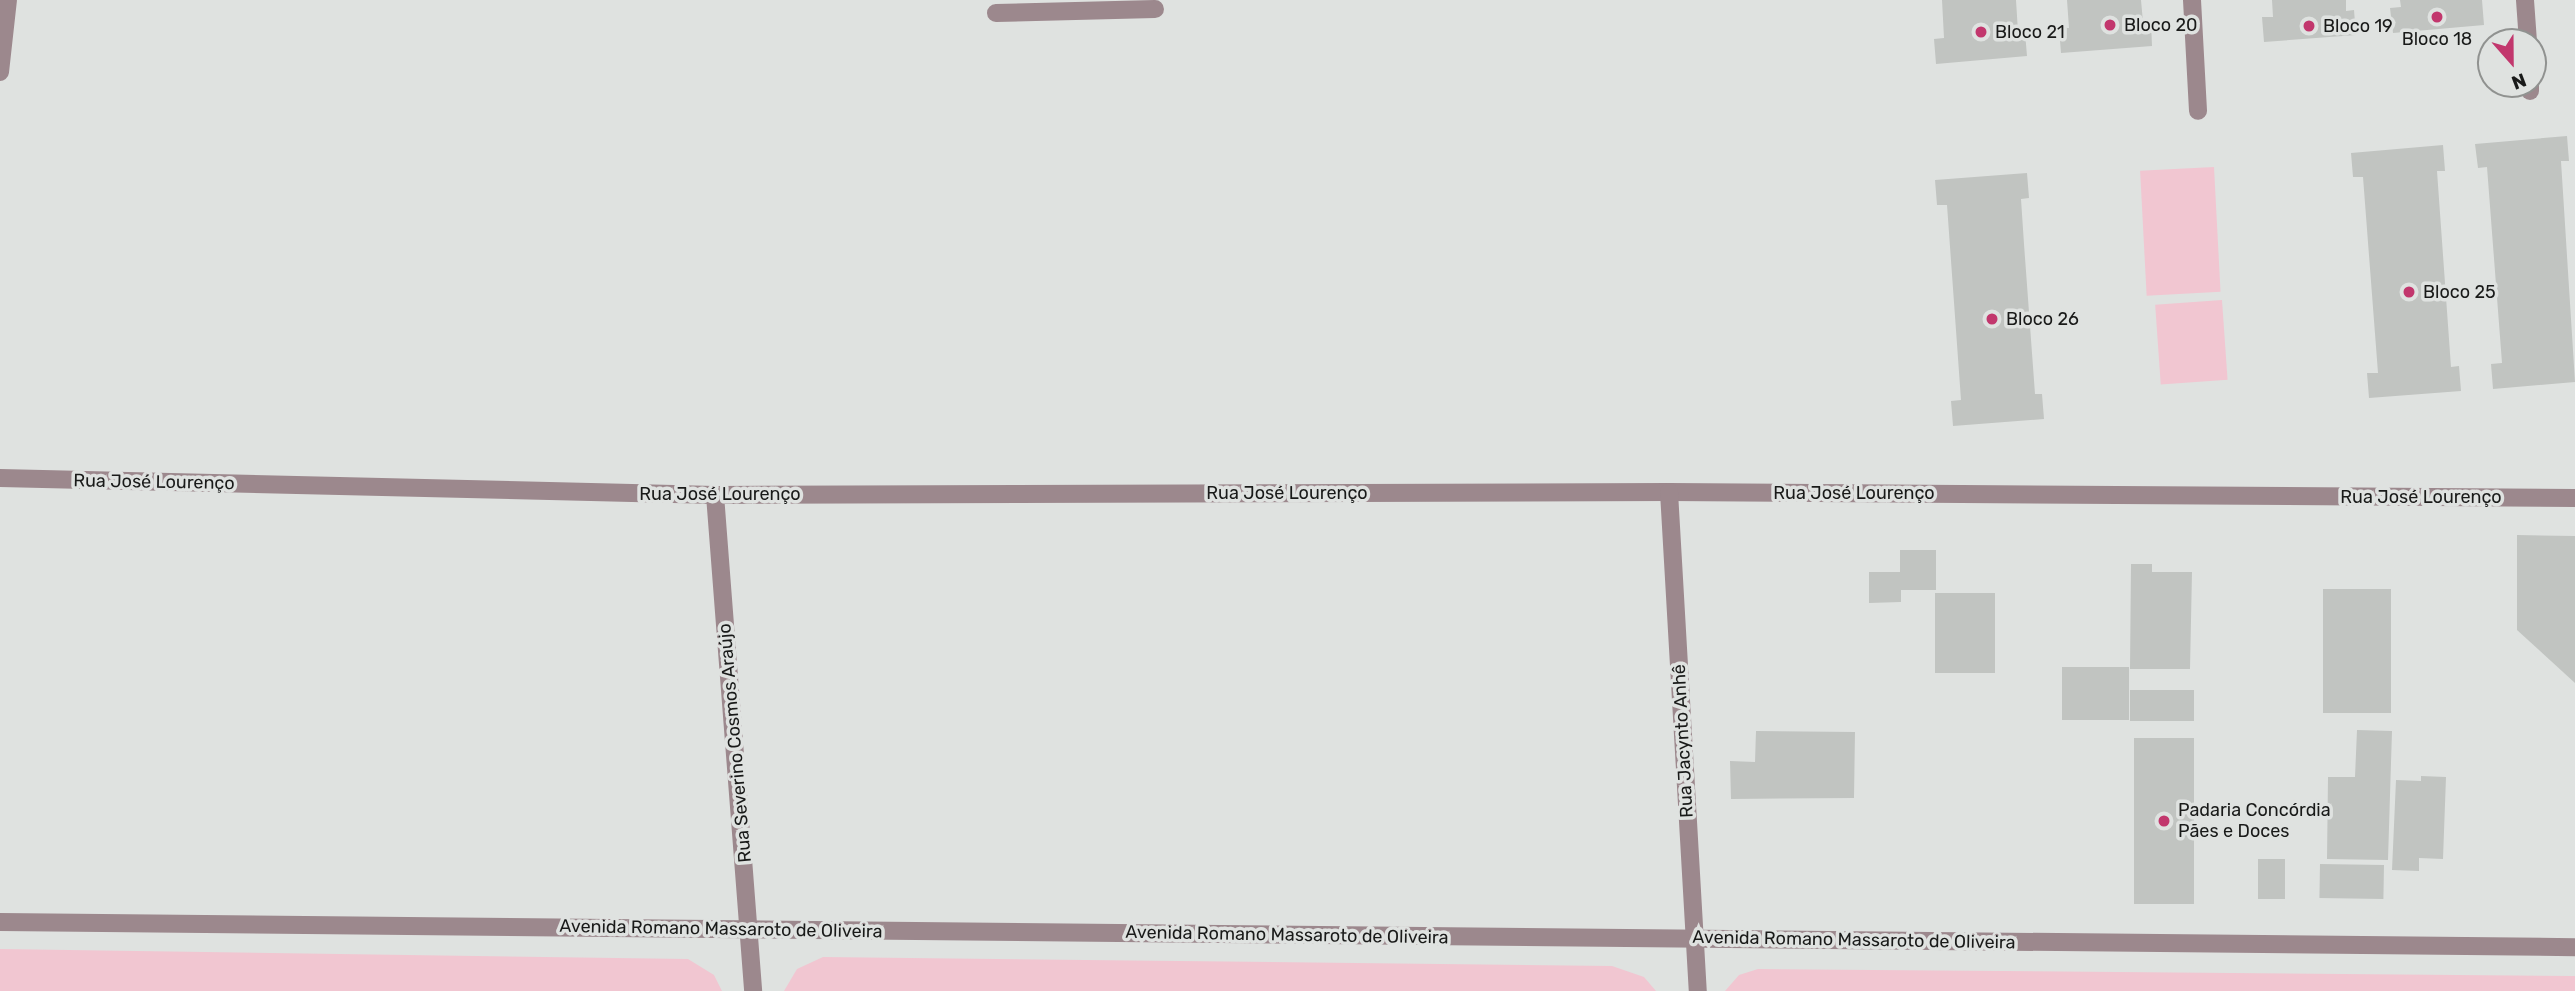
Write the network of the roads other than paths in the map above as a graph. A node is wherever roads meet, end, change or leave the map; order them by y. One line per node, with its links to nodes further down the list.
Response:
1 (8, 0): 7 (street)
2 (2192, 0): 8 (street)
3 (2525, 0): 6 (street)
4 (1155, 9): 5 (street)
5 (996, 13)
6 (2527, 28)
7 (0, 72)
8 (2198, 111)
9 (0, 478): 11 (street, Rua José Lourenço)
10 (1669, 492): 11 (street, Rua José Lourenço); 12 (street, Rua José Lourenço); 15 (street, Rua Jacynto Anhê)
11 (715, 495): 14 (street, Rua Severino Cosmos Araújo)
12 (2575, 498)
13 (0, 922): 14 (street, Avenida Romano Massaroto de Oliveira)
14 (750, 930): 15 (street, Avenida Romano Massaroto de Oliveira); 17 (street, Rua Severino Cosmos Araújo)
15 (1695, 939): 16 (street, Avenida Romano Massaroto de Oliveira); 18 (street, Rua Jacynto Anhê)
16 (2575, 947)
17 (753, 991)
18 (1698, 991)

